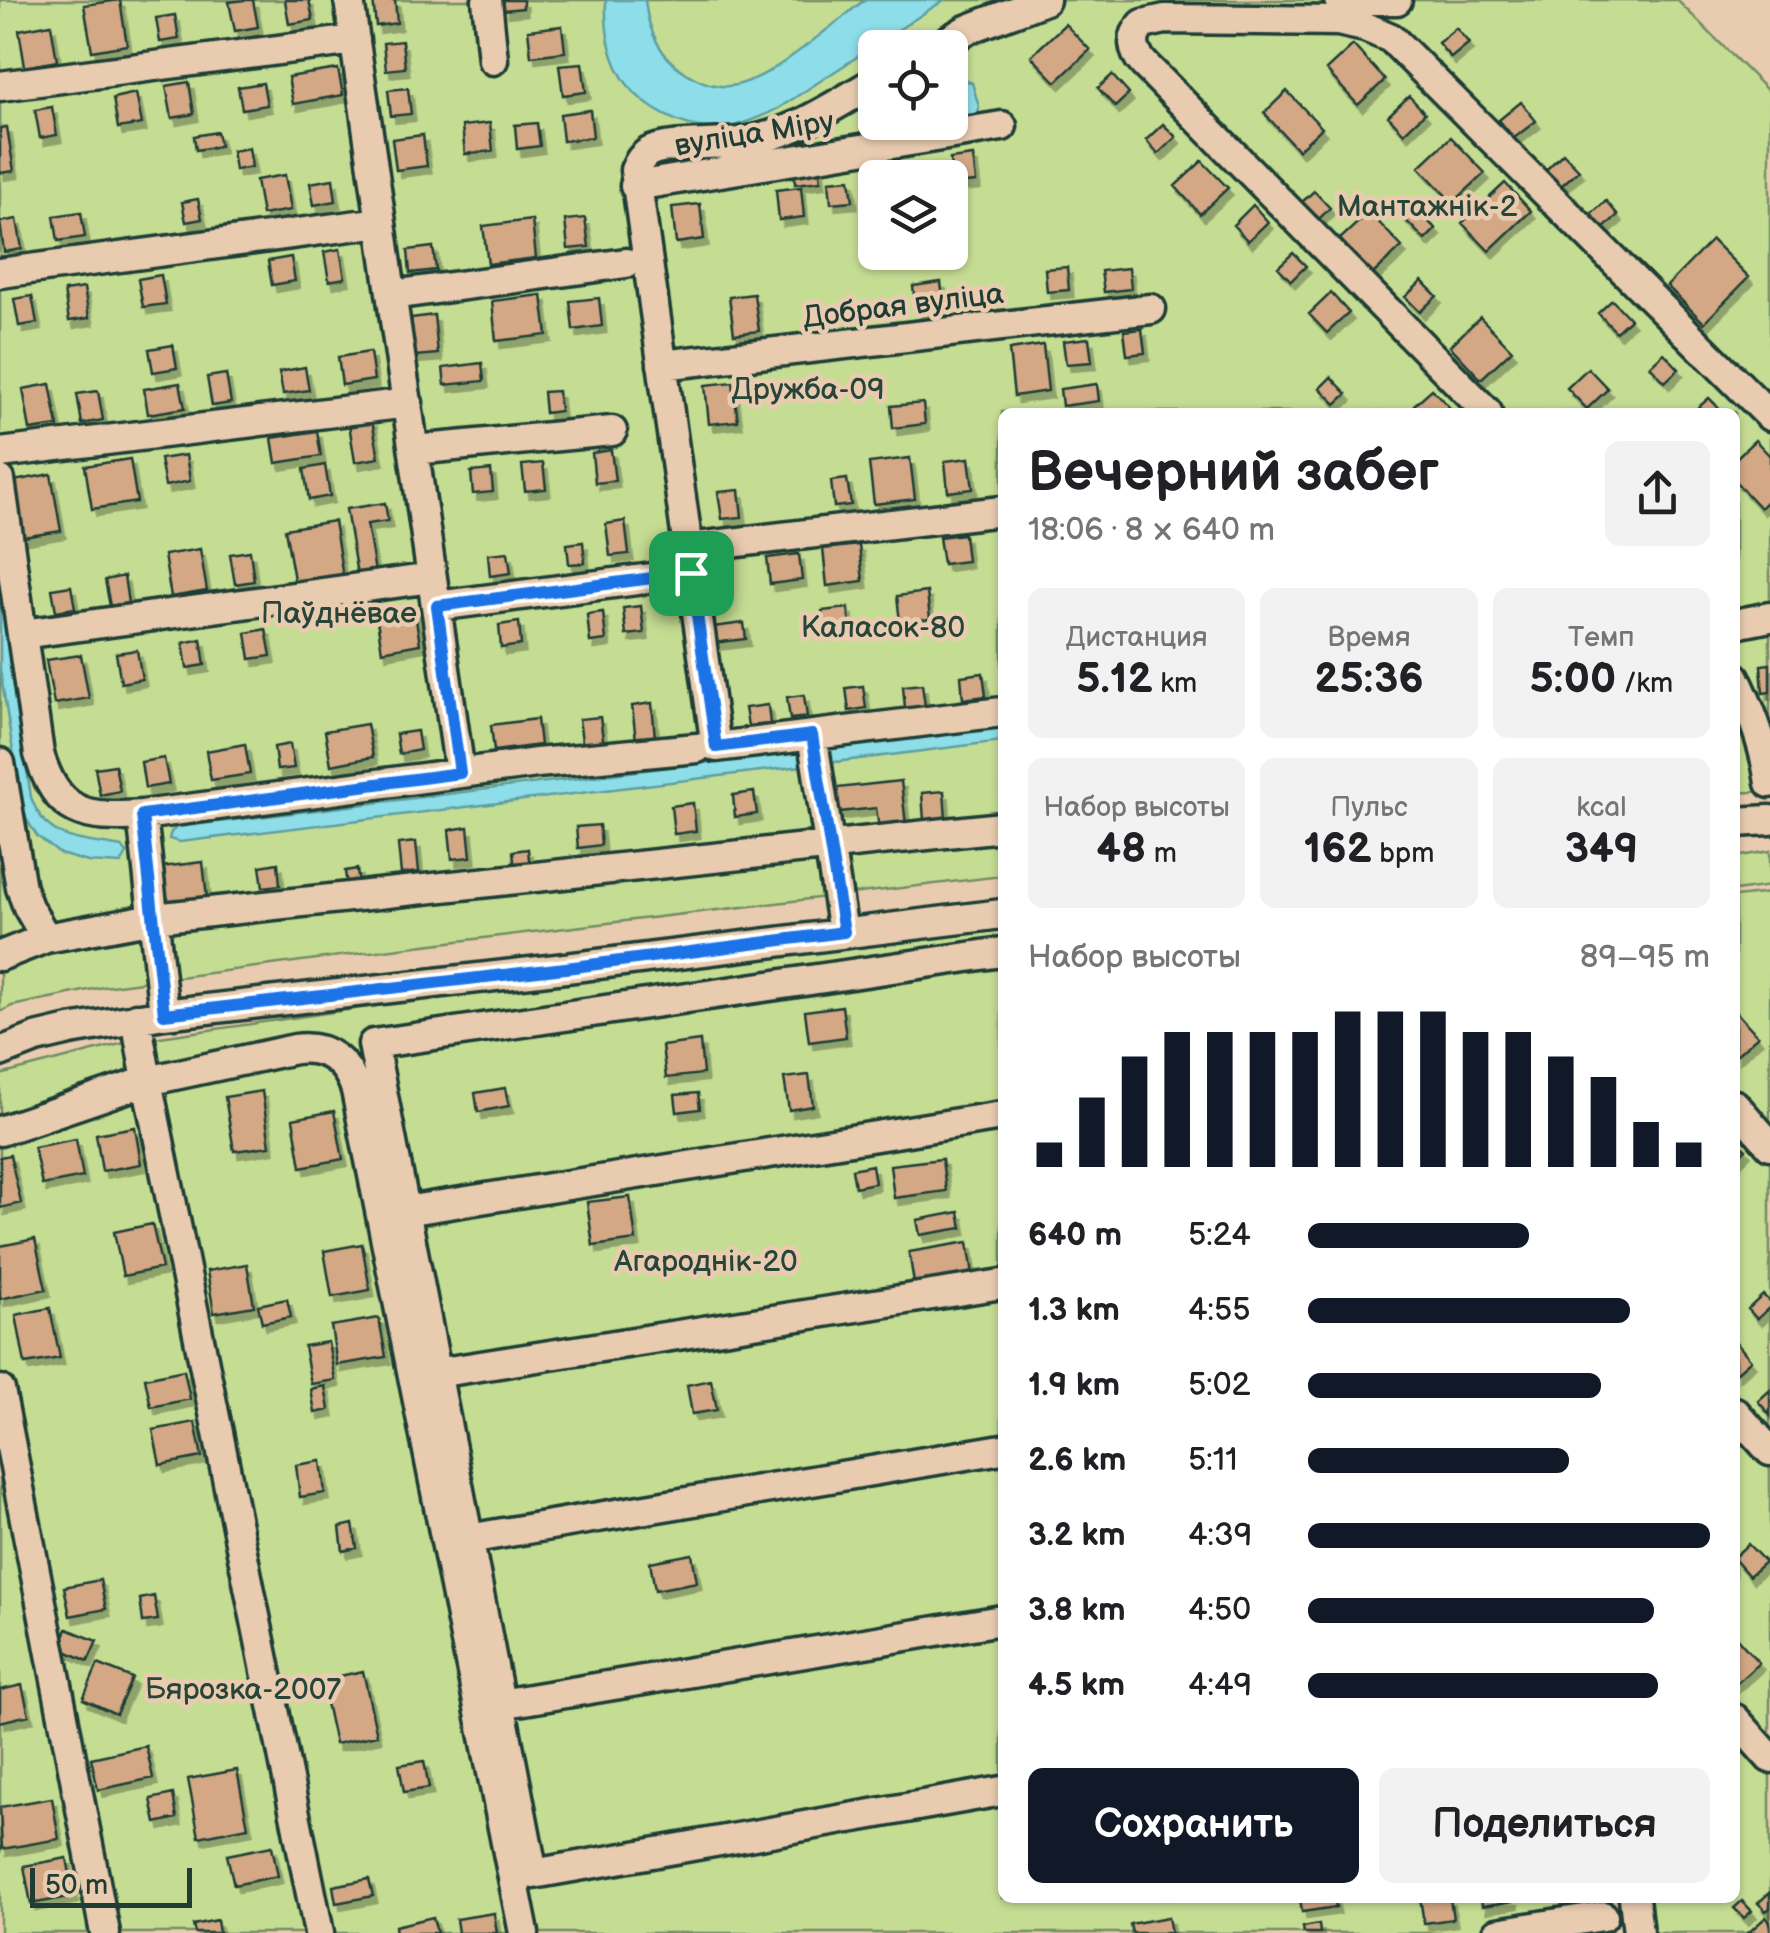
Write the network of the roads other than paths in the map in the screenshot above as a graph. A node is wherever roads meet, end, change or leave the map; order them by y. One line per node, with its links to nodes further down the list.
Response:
1 (349, 0): 7 (street)
2 (487, 0): 8 (street)
3 (1045, 0): 6 (street)
4 (1339, 0): 5 (street)
5 (1397, 0)
6 (966, 30)
7 (355, 40): 9 (street); 13 (street)
8 (493, 60)
9 (0, 86)
10 (858, 92): 12 (street)
11 (1002, 126): 12 (street, вуліца Міру)
12 (635, 186): 18 (street)
13 (380, 222): 15 (street); 16 (street)
14 (626, 264): 16 (street)
15 (0, 273)
16 (392, 295): 19 (street)
17 (1150, 309): 18 (street, Добрая вуліца)
18 (662, 366): 27 (street)
19 (408, 403): 23 (street); 24 (street)
20 (1482, 408): 21 (street)
21 (1770, 416)
22 (612, 431): 23 (street)
23 (414, 450): 28 (street)
24 (0, 453)
25 (0, 480): 31 (street)
26 (998, 512): 27 (street)
27 (689, 561): 28 (street); 34 (street)
28 (435, 592): 31 (street); 38 (street)
29 (1770, 617): 30 (street)
30 (1740, 623)
31 (22, 634): 40 (street)
32 (1740, 687): 35 (street)
33 (998, 712): 34 (street)
34 (812, 735): 44 (street)
35 (1748, 745): 39 (street)
36 (696, 748): 38 (street)
37 (0, 763): 48 (street)
38 (460, 773): 40 (street)
39 (1770, 784)
40 (142, 815): 46 (street)
41 (1770, 820): 42 (street)
42 (1740, 822)
43 (998, 827): 44 (street)
44 (828, 846): 46 (street); 47 (street)
45 (998, 914): 47 (street)
46 (154, 918): 48 (street); 51 (street)
47 (844, 932): 51 (street)
48 (46, 938): 50 (street)
49 (998, 953): 59 (street)
50 (0, 956)
51 (164, 1014): 52 (street)
52 (136, 1018): 53 (street); 54 (street)
53 (0, 1052)
54 (147, 1081): 57 (street); 75 (street); 76 (street)
55 (1740, 1111): 58 (street)
56 (998, 1117): 59 (street)
57 (0, 1131)
58 (1770, 1145)
59 (405, 1211): 61 (street)
60 (998, 1285): 61 (street)
61 (436, 1373): 66 (street)
62 (0, 1390): 74 (street)
63 (1740, 1418): 65 (street)
64 (998, 1450): 66 (street)
65 (1770, 1451)
66 (468, 1539): 68 (street)
67 (998, 1621): 68 (street)
68 (500, 1704): 71 (street)
69 (1740, 1725): 70 (street)
70 (1770, 1758)
71 (998, 1792)
72 (1635, 1903): 78 (street)
73 (1603, 1915): 77 (street)
74 (105, 1933)
75 (320, 1933)
76 (524, 1933)
77 (1498, 1933)
78 (1639, 1933)

